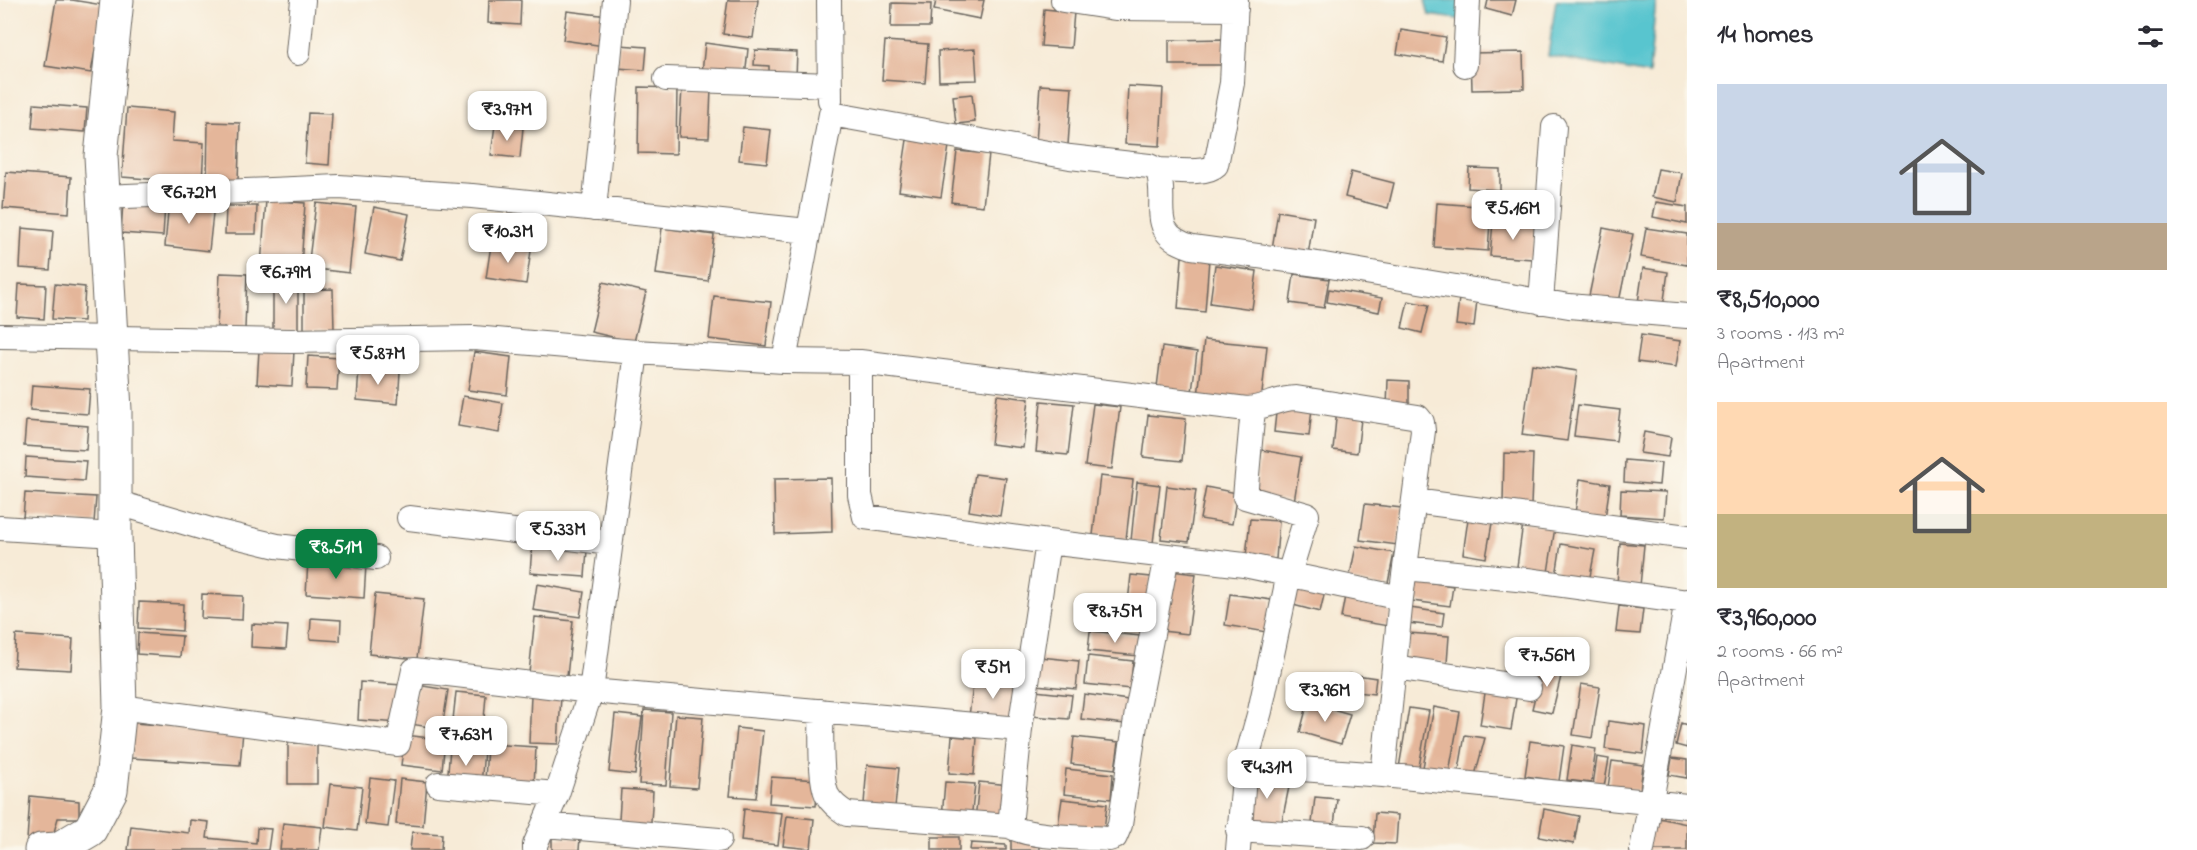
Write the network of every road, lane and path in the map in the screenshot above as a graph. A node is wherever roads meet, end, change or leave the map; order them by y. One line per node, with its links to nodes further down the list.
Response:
1 (117, 0): 15 (street)
2 (303, 0): 8 (street)
3 (615, 0): 16 (street)
4 (829, 0): 11 (street)
5 (1063, 0): 7 (street)
6 (1468, 0): 9 (street)
7 (1236, 4): 14 (street)
8 (298, 53)
9 (1465, 65)
10 (666, 79): 11 (street)
11 (830, 85): 12 (street)
12 (831, 114): 14 (street); 17 (street)
13 (1554, 127): 18 (street)
14 (1158, 170): 18 (street)
15 (103, 197): 16 (street); 21 (street)
16 (594, 209): 17 (street)
17 (808, 231): 23 (street)
18 (1541, 302): 19 (street)
19 (1687, 316)
20 (0, 336): 21 (street)
21 (109, 337): 22 (street); 27 (street)
22 (636, 352): 23 (street); 33 (street)
23 (784, 361): 24 (street)
24 (860, 362): 25 (street); 32 (street)
25 (1253, 409): 26 (street); 37 (street)
26 (1414, 501): 31 (street); 36 (street)
27 (115, 502): 30 (street); 35 (street)
28 (409, 518): 33 (street)
29 (0, 528): 30 (street)
30 (115, 535): 43 (street)
31 (1687, 537)
32 (1048, 542): 34 (street); 45 (street)
33 (610, 543): 42 (street)
34 (1167, 556): 37 (street); 53 (street)
35 (376, 558)
36 (1404, 568): 38 (street); 39 (street)
37 (1289, 574): 38 (street); 46 (street)
38 (1401, 598): 40 (street)
39 (1687, 602): 50 (street)
40 (1395, 667): 41 (street); 47 (street)
41 (1529, 688)
42 (591, 691): 43 (street); 44 (street); 49 (street)
43 (120, 706): 57 (street)
44 (821, 711): 45 (street); 53 (street)
45 (1020, 729): 53 (street)
46 (1245, 765): 47 (street); 56 (street)
47 (1383, 775): 50 (street)
48 (438, 784): 49 (street)
49 (557, 794): 52 (street)
50 (1650, 801): 51 (street); 59 (street)
51 (1687, 806)
52 (545, 825): 55 (street); 58 (street)
53 (1010, 826)
54 (1362, 838): 56 (street)
55 (719, 840)
56 (1238, 840)
57 (53, 850)
58 (535, 850)
59 (1642, 850)

